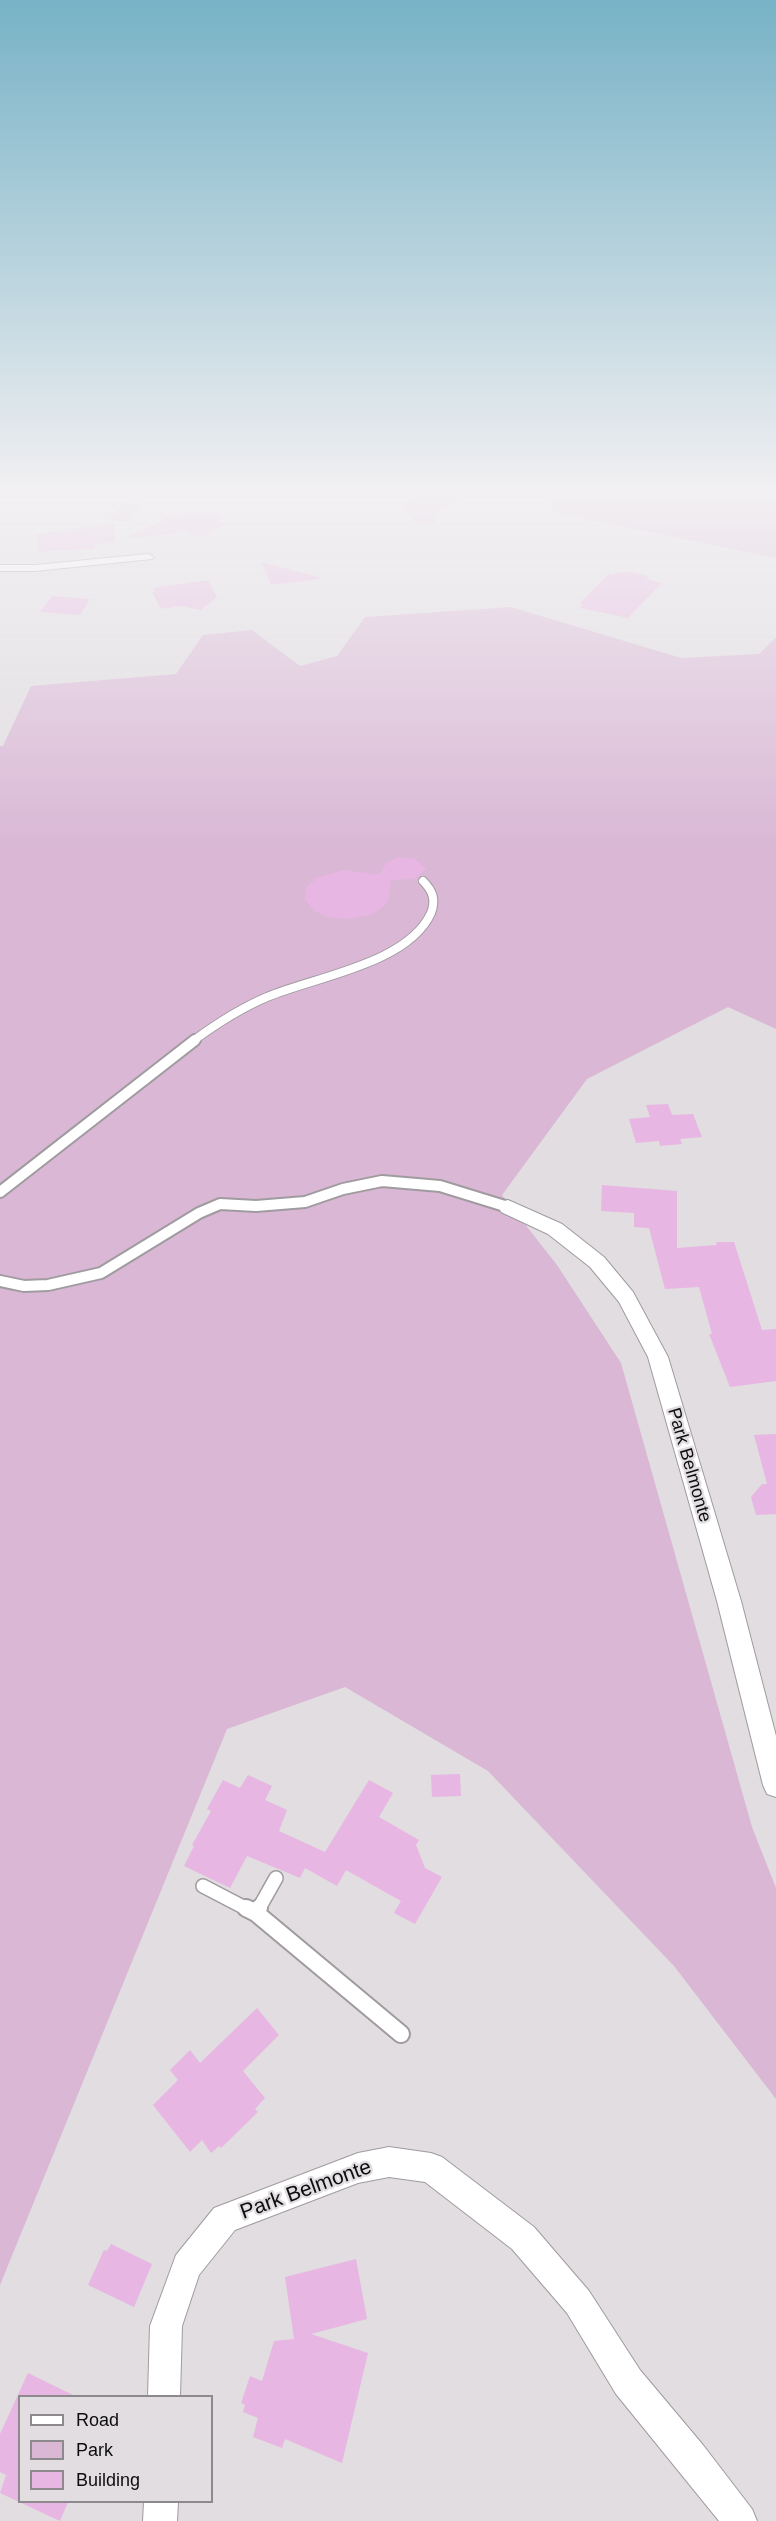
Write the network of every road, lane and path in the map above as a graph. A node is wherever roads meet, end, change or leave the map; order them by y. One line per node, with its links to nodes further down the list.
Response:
1 (423, 881): 2 (lane)
2 (0, 1192)
3 (508, 1207): 4 (lane); 5 (street, Park Belmonte)
4 (0, 1281)
5 (776, 1785)
6 (276, 1878): 8 (lane)
7 (203, 1886): 8 (lane)
8 (256, 1912): 9 (lane)
9 (401, 2034)
10 (164, 2395): 13 (street, Park Belmonte)
11 (161, 2503): 12 (street)
12 (160, 2521)
13 (740, 2521)

